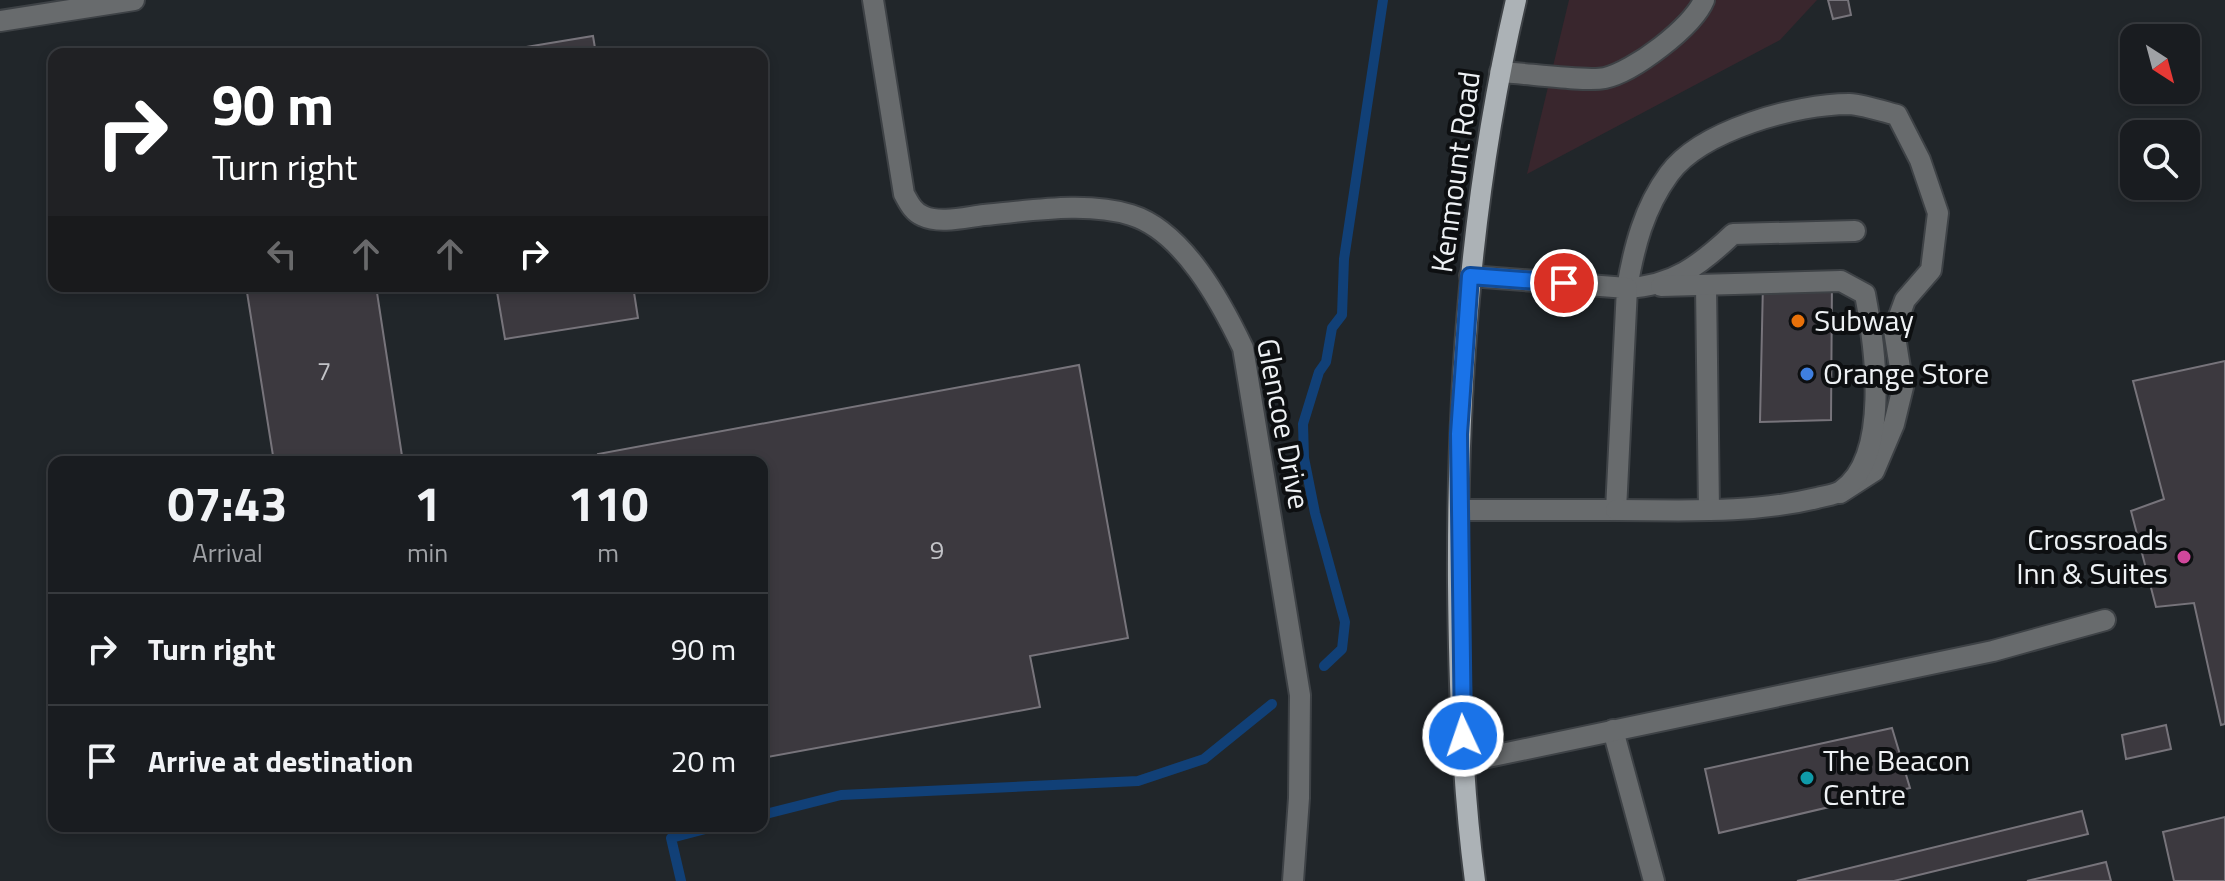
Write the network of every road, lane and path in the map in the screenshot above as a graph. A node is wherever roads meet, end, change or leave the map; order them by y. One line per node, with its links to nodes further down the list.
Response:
1 (134, 0): 5 (street)
2 (873, 0): 19 (street, Glencoe Drive)
3 (1516, 0): 6 (main road, Kenmount Road)
4 (1704, 0): 6 (street)
5 (0, 21)
6 (1500, 72): 8 (main road, Kenmount Road)
7 (1855, 231): 9 (street)
8 (1470, 276): 11 (street); 13 (main road, Kenmount Road)
9 (1657, 286): 10 (street); 11 (street)
10 (1706, 286): 12 (street); 15 (street)
11 (1627, 288): 12 (street); 14 (street)
12 (1840, 493): 15 (street)
13 (1459, 510): 14 (street); 18 (main road, Kenmount Road)
14 (1616, 510): 15 (street)
15 (1709, 510)
16 (2105, 620): 17 (street)
17 (1613, 730): 18 (street); 21 (street)
18 (1464, 762): 20 (main road, Kenmount Road)
19 (1293, 881)
20 (1475, 881)
21 (1654, 881)

